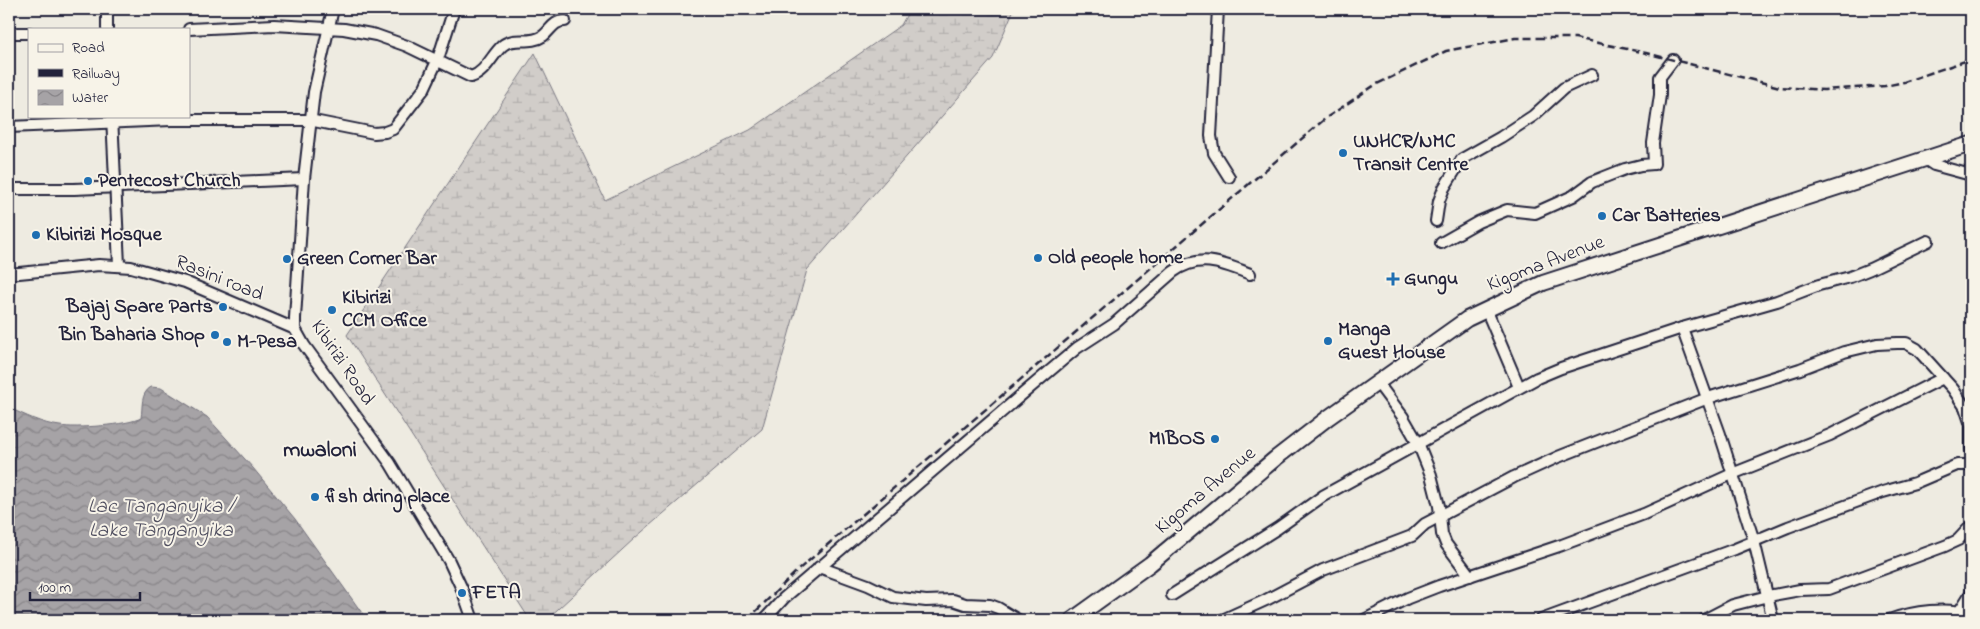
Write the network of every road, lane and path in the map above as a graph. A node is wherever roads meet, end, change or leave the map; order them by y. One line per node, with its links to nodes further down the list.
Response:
1 (107, 9): 7 (street)
2 (333, 9): 6 (street, Kibirizi Road)
3 (454, 9): 11 (street)
4 (1218, 9): 20 (street)
5 (565, 21): 11 (street)
6 (328, 27): 8 (street); 11 (street); 15 (street, Kibirizi Road)
7 (107, 28)
8 (190, 29)
9 (9, 33): 10 (street)
10 (28, 33)
11 (438, 59): 15 (street)
12 (1673, 60): 26 (street)
13 (1592, 75): 24 (street)
14 (112, 119): 15 (street); 16 (street); 22 (street)
15 (309, 120): 21 (street, Kibirizi Road)
16 (9, 127)
17 (1971, 144): 18 (main road, Kigoma Avenue)
18 (1925, 159): 19 (street); 30 (main road, Kigoma Avenue)
19 (1971, 176)
20 (1229, 177)
21 (304, 179): 22 (street); 32 (street, Kibirizi Road)
22 (115, 186): 23 (street); 27 (street)
23 (9, 189)
24 (1436, 221)
25 (1928, 241): 31 (street)
26 (1441, 243)
27 (119, 265): 28 (street, Rasini road); 32 (street, Rasini road)
28 (9, 274)
29 (1250, 274): 45 (street)
30 (1486, 309): 34 (main road, Kigoma Avenue); 35 (street)
31 (1682, 328): 35 (street); 36 (street)
32 (295, 329): 52 (street, Kibirizi Road)
33 (1943, 378): 36 (street); 37 (street); 41 (street)
34 (1377, 382): 38 (street); 55 (main road, Kigoma Avenue)
35 (1518, 387): 38 (street)
36 (1708, 398): 41 (street); 42 (street)
37 (1971, 426): 39 (street)
38 (1418, 443): 42 (street); 48 (street)
39 (1971, 449)
40 (1971, 465): 44 (street)
41 (1732, 474): 44 (street); 46 (street)
42 (1441, 517): 46 (street); 56 (street)
43 (1971, 526): 49 (street)
44 (1754, 541): 49 (street); 58 (street)
45 (819, 567): 53 (street); 54 (street)
46 (1470, 576): 57 (street)
47 (1971, 592): 50 (street)
48 (1172, 595)
49 (1768, 596): 59 (street); 60 (street)
50 (1960, 611): 51 (street); 61 (street); 62 (street)
51 (1971, 614)
52 (473, 620)
53 (764, 620)
54 (1018, 620)
55 (1072, 620)
56 (1222, 620)
57 (1364, 620)
58 (1541, 620)
59 (1704, 620)
60 (1773, 620)
61 (1890, 620)
62 (1954, 620)

